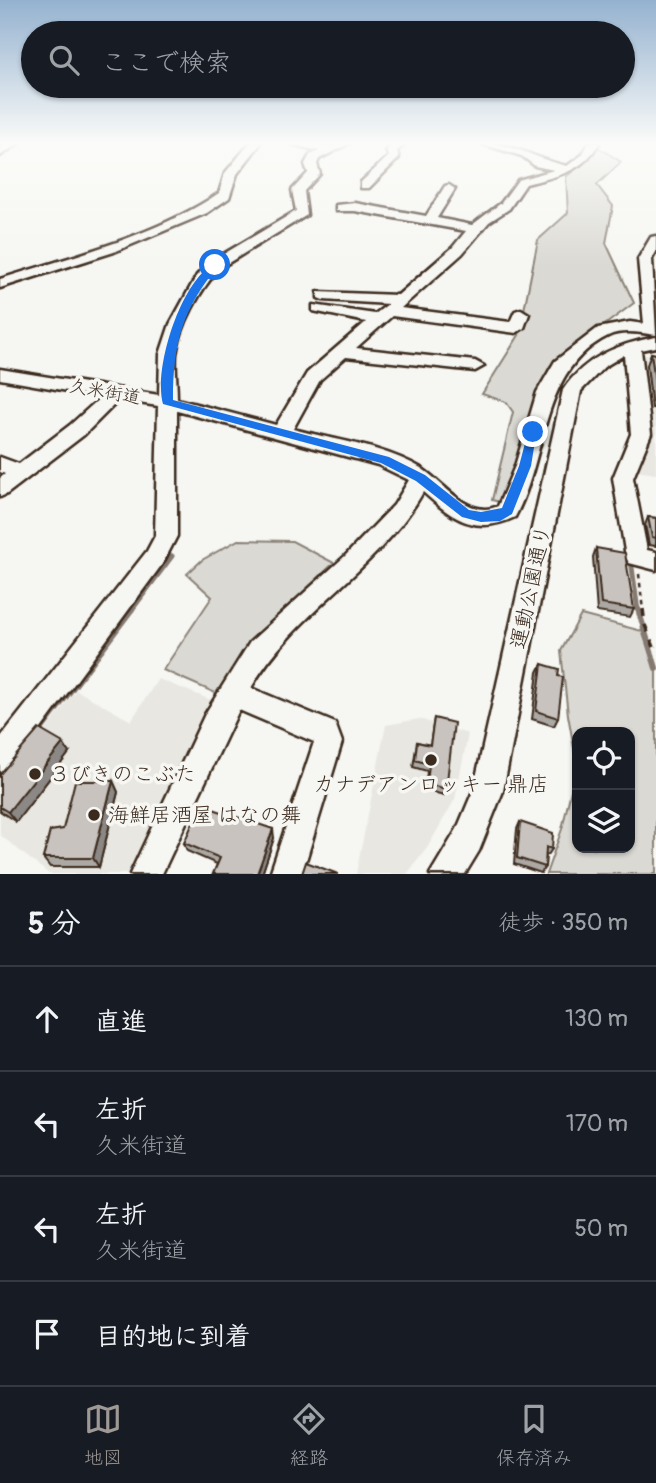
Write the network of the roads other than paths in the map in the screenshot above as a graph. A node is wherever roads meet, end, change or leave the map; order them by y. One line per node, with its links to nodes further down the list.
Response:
1 (228, 184): 9 (street)
2 (304, 184): 18 (street)
3 (521, 184): 7 (street)
4 (449, 189): 6 (street)
5 (340, 208): 6 (street)
6 (429, 221): 7 (street)
7 (475, 229): 10 (street)
8 (656, 240): 12 (street)
9 (0, 284)
10 (392, 310): 10 (street); 11 (street); 14 (street)
11 (521, 314)
12 (655, 333): 13 (street, 運動公園通り); 22 (street, 久米街道)
13 (632, 346): 24 (street); 29 (street, 運動公園通り)
14 (344, 352): 15 (street); 19 (street)
15 (475, 366)
16 (0, 374): 17 (street, 久米街道)
17 (114, 394): 18 (street, 久米街道); 21 (street)
18 (167, 402): 19 (street, 久米街道); 26 (street)
19 (282, 431): 22 (street, 久米街道)
20 (0, 464): 21 (street)
21 (20, 472): 23 (street)
22 (421, 478): 25 (street)
23 (0, 489)
24 (646, 559)
25 (233, 694): 27 (street); 28 (street)
26 (0, 761)
27 (146, 874)
28 (286, 874)
29 (446, 874)

